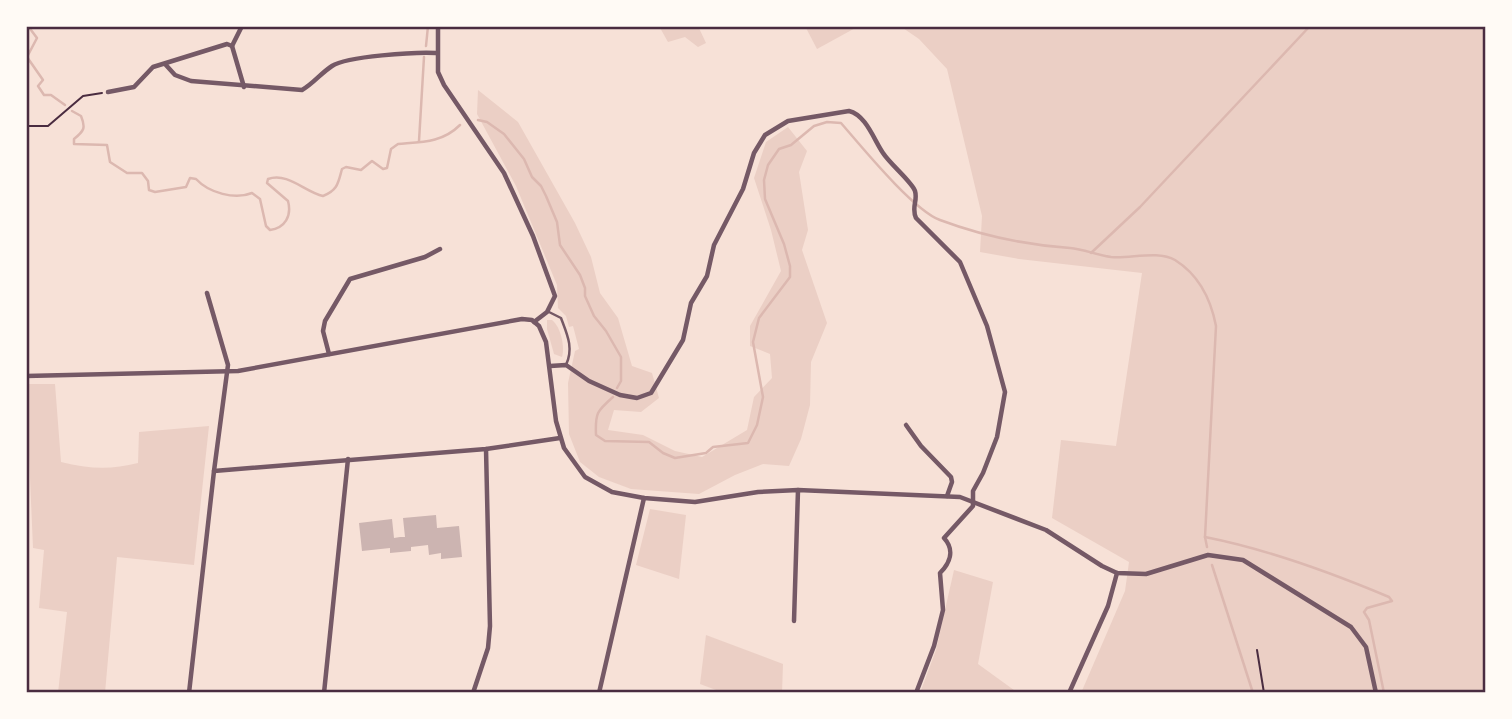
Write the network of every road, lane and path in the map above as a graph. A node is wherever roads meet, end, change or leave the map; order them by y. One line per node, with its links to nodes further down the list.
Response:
1 (242, 26): 3 (street)
2 (438, 26): 4 (street)
3 (232, 46): 5 (street); 6 (street)
4 (436, 53): 6 (street); 11 (street)
5 (165, 64): 6 (street); 7 (street)
6 (244, 87)
7 (108, 92): 8 (path)
8 (26, 126)
9 (440, 249): 13 (street)
10 (207, 293): 16 (street)
11 (547, 312): 12 (street); 14 (lane)
12 (534, 322): 13 (street); 15 (street)
13 (329, 354): 16 (street)
14 (566, 365): 15 (street); 26 (street)
15 (550, 366): 19 (street)
16 (226, 373): 17 (street); 22 (street)
17 (26, 376)
18 (906, 425): 24 (street)
19 (560, 438): 20 (street); 25 (street)
20 (486, 449): 21 (street); 32 (street)
21 (348, 459): 22 (street); 31 (street)
22 (214, 471): 30 (street)
23 (798, 490): 24 (street); 25 (street); 28 (street)
24 (947, 496): 26 (street)
25 (643, 498): 33 (street)
26 (973, 501): 27 (street); 34 (street)
27 (1117, 573): 35 (street); 37 (street)
28 (794, 621)
29 (1257, 650): 36 (path)
30 (189, 693)
31 (324, 693)
32 (473, 693)
33 (599, 693)
34 (916, 693)
35 (1069, 693)
36 (1264, 693)
37 (1376, 693)

